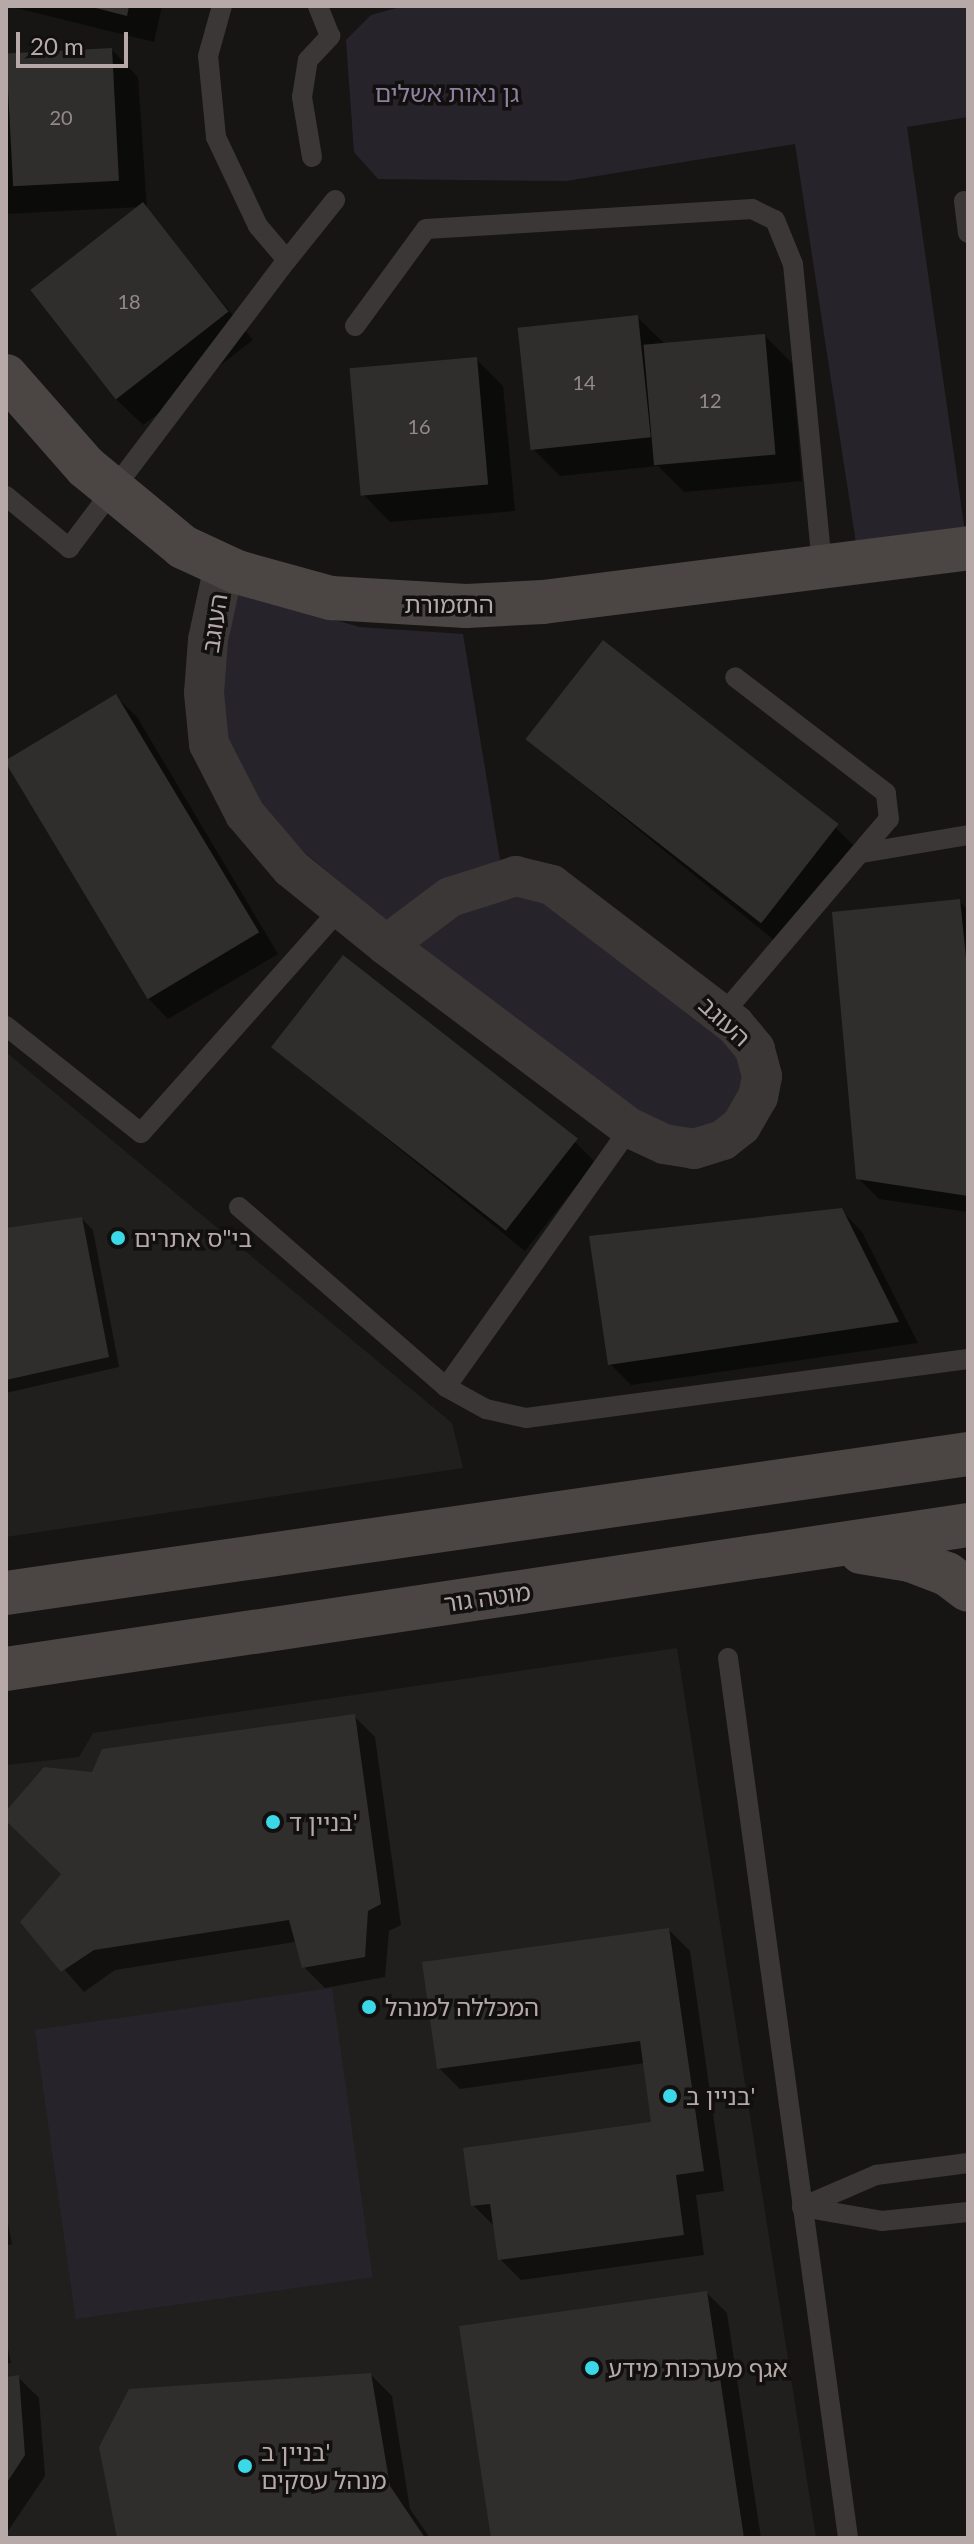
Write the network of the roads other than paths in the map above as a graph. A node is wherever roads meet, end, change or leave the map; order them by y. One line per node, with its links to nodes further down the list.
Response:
1 (222, 6): 7 (lane)
2 (318, 6): 3 (lane)
3 (312, 157)
4 (335, 200): 7 (lane)
5 (964, 201): 6 (lane)
6 (968, 233)
7 (287, 260): 10 (lane)
8 (355, 326): 14 (lane)
9 (6, 376): 10 (main road, התזמורת)
10 (116, 493): 11 (lane); 13 (main road, התזמורת)
11 (6, 496)
12 (968, 548): 14 (main road, התזמורת)
13 (224, 566): 14 (main road, התזמורת); 18 (street, העוגב)
14 (822, 567)
15 (735, 677): 17 (lane)
16 (968, 835): 17 (lane)
17 (862, 853): 20 (lane)
18 (341, 908): 19 (street, העוגב); 21 (lane)
19 (386, 945): 20 (street, העוגב); 22 (street, העוגב)
20 (722, 1015): 22 (street, העוגב)
21 (6, 1026)
22 (630, 1128): 25 (lane)
23 (239, 1207): 25 (lane)
24 (968, 1359): 25 (lane)
25 (446, 1387)
26 (968, 1454): 30 (main road)
27 (968, 1525): 28 (main road, מוטה גור)
28 (823, 1546): 29 (main road); 32 (main road, מוטה גור)
29 (968, 1590)
30 (6, 1593)
31 (728, 1658): 34 (lane)
32 (6, 1669)
33 (968, 2163): 34 (lane)
34 (802, 2207): 35 (lane); 36 (lane)
35 (968, 2212)
36 (848, 2538)

